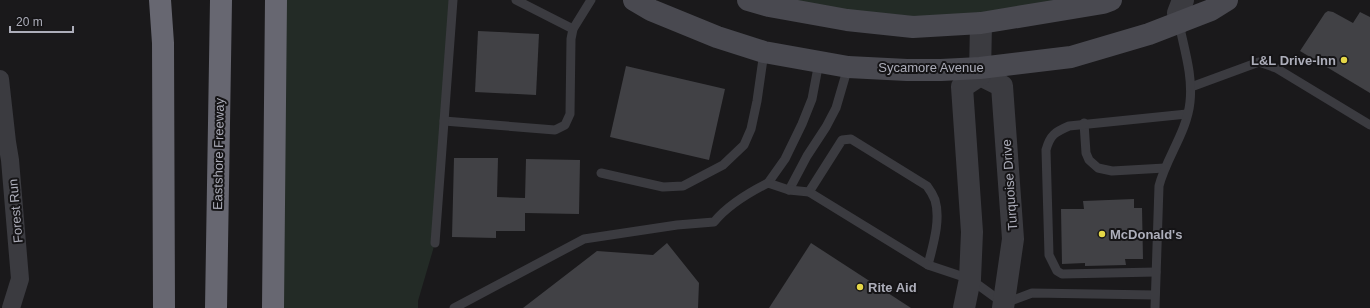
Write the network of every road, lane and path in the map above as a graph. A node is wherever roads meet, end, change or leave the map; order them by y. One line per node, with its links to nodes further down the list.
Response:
1 (160, 0): 38 (highway)
2 (221, 0): 39 (highway, Eastshore Freeway)
3 (276, 0): 40 (highway)
4 (453, 0): 23 (lane)
5 (516, 0): 15 (lane)
6 (591, 0): 15 (lane)
7 (634, 0): 16 (main road, Sycamore Avenue)
8 (748, 0): 13 (main road)
9 (1111, 0): 13 (main road)
10 (1183, 0): 14 (street)
11 (1237, 0): 12 (street)
12 (1220, 5): 14 (main road, Sycamore Avenue)
13 (981, 23): 19 (street)
14 (1179, 23): 19 (main road, Sycamore Avenue); 21 (lane)
15 (573, 29): 23 (lane)
16 (764, 52): 17 (main road, Sycamore Avenue); 27 (lane)
17 (819, 62): 18 (main road, Sycamore Avenue); 28 (lane)
18 (848, 67): 19 (main road, Sycamore Avenue); 29 (lane)
19 (980, 71): 34 (street); 36 (street, Turquoise Drive)
20 (0, 85): 37 (street, Forest Run)
21 (1191, 87): 22 (lane); 25 (lane)
22 (1187, 114): 24 (lane); 26 (lane)
23 (444, 121): 31 (lane)
24 (1084, 124): 26 (lane); 33 (lane)
25 (1370, 125)
26 (1165, 168): 33 (lane)
27 (601, 173)
28 (768, 183): 29 (lane); 41 (lane)
29 (789, 190): 30 (lane)
30 (809, 192): 32 (lane); 32 (lane)
31 (436, 243)
32 (928, 265): 34 (lane)
33 (1156, 272): 35 (lane)
34 (970, 279): 36 (lane); 42 (street)
35 (1156, 295): 36 (lane); 43 (lane)
36 (1005, 307)
37 (11, 308)
38 (164, 308)
39 (216, 308)
40 (273, 308)
41 (454, 308)
42 (964, 308)
43 (1155, 308)

